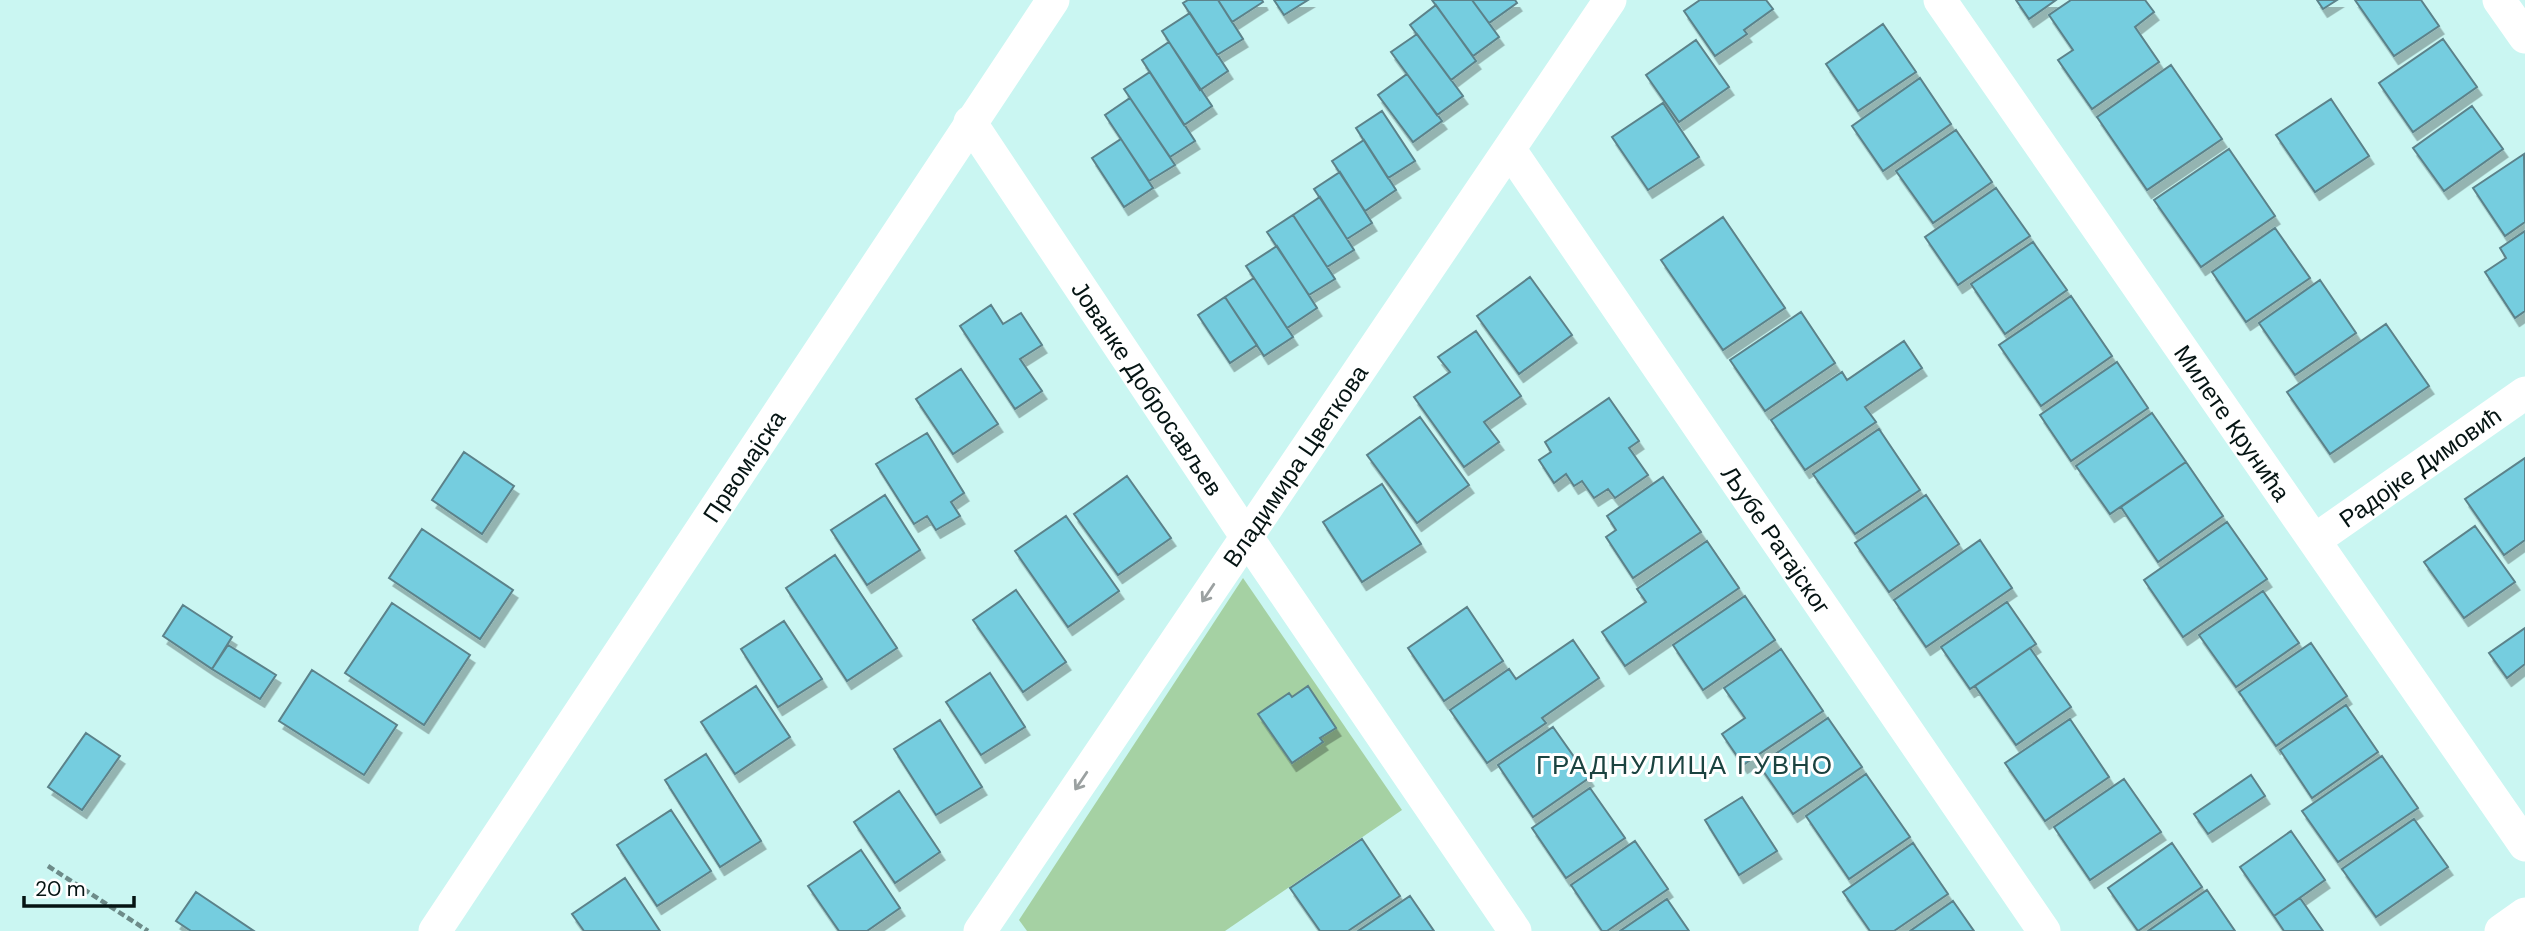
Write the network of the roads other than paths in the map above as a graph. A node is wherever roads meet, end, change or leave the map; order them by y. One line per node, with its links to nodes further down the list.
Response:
1 (1053, 0): 6 (street, Првомајска)
2 (1610, 0): 7 (street, Владимира Цветкова)
3 (1940, 0): 10 (street, Милете Крунића)
4 (2499, 0): 5 (street)
5 (2525, 37)
6 (970, 122): 9 (street, Јованке Добросављев); 14 (street, Првомајска)
7 (1510, 150): 9 (street, Владимира Цветкова); 16 (street, Љубе Ратајског)
8 (2525, 393): 10 (street, Радојке Димовић)
9 (1246, 536): 13 (street, Владимира Цветкова, one-way to 13); 15 (street, Јованке Добросављев)
10 (2315, 540): 11 (street, Милете Крунића)
11 (2525, 845)
12 (2525, 914): 17 (street)
13 (982, 930)
14 (435, 931)
15 (1515, 931)
16 (2044, 931)
17 (2501, 931)

